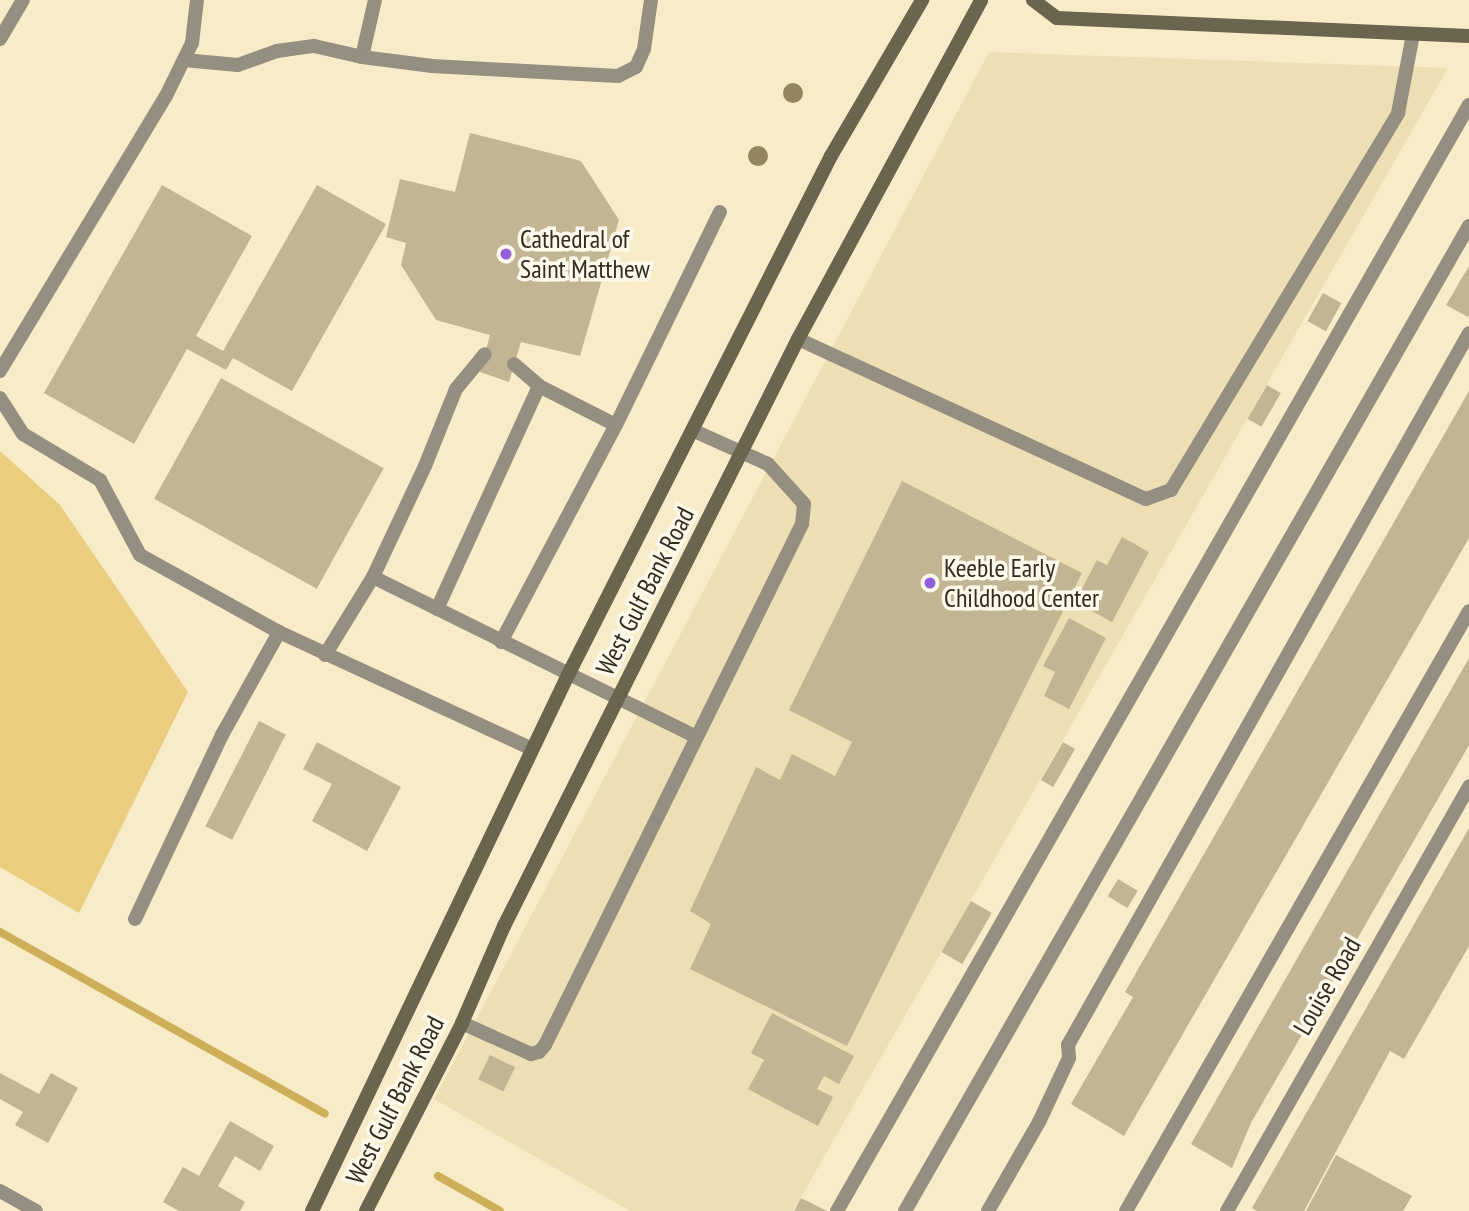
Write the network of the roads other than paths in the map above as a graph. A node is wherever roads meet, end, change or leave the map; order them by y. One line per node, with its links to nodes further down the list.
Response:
1 (23, 0): 10 (street)
2 (197, 0): 12 (street)
3 (375, 0): 11 (street)
4 (650, 0): 11 (street)
5 (922, 0): 24 (main road, West Gulf Bank Road)
6 (981, 0): 17 (main road, West Gulf Bank Road)
7 (1033, 0): 8 (main road)
8 (1413, 34): 9 (main road); 17 (street)
9 (1469, 36)
10 (0, 40)
11 (362, 57): 12 (street)
12 (184, 60): 20 (street)
13 (1469, 105): 43 (street)
14 (720, 212): 23 (street)
15 (1469, 226): 44 (street)
16 (1469, 334): 45 (street)
17 (798, 339): 25 (main road, West Gulf Bank Road)
18 (485, 354): 26 (street)
19 (514, 364): 21 (street)
20 (0, 371)
21 (539, 386): 23 (street); 27 (street)
22 (0, 398): 29 (street)
23 (616, 425): 30 (street)
24 (692, 430): 25 (street); 32 (main road, West Gulf Bank Road)
25 (742, 453): 33 (main road, West Gulf Bank Road); 34 (street)
26 (373, 577): 27 (street); 31 (street)
27 (437, 609): 30 (street)
28 (1469, 611): 46 (street)
29 (279, 632): 31 (street); 37 (street)
30 (501, 642): 32 (street)
31 (326, 655): 35 (street)
32 (568, 675): 33 (street); 35 (main road, West Gulf Bank Road)
33 (618, 699): 34 (street); 38 (main road, West Gulf Bank Road)
34 (697, 737): 38 (street)
35 (532, 749): 41 (main road, West Gulf Bank Road)
36 (1469, 786): 47 (street, Louise Road)
37 (135, 919)
38 (462, 1023): 42 (main road, West Gulf Bank Road)
39 (0, 1191): 40 (street)
40 (36, 1211)
41 (312, 1211)
42 (366, 1211)
43 (837, 1211)
44 (905, 1211)
45 (988, 1211)
46 (1126, 1211)
47 (1227, 1211)

